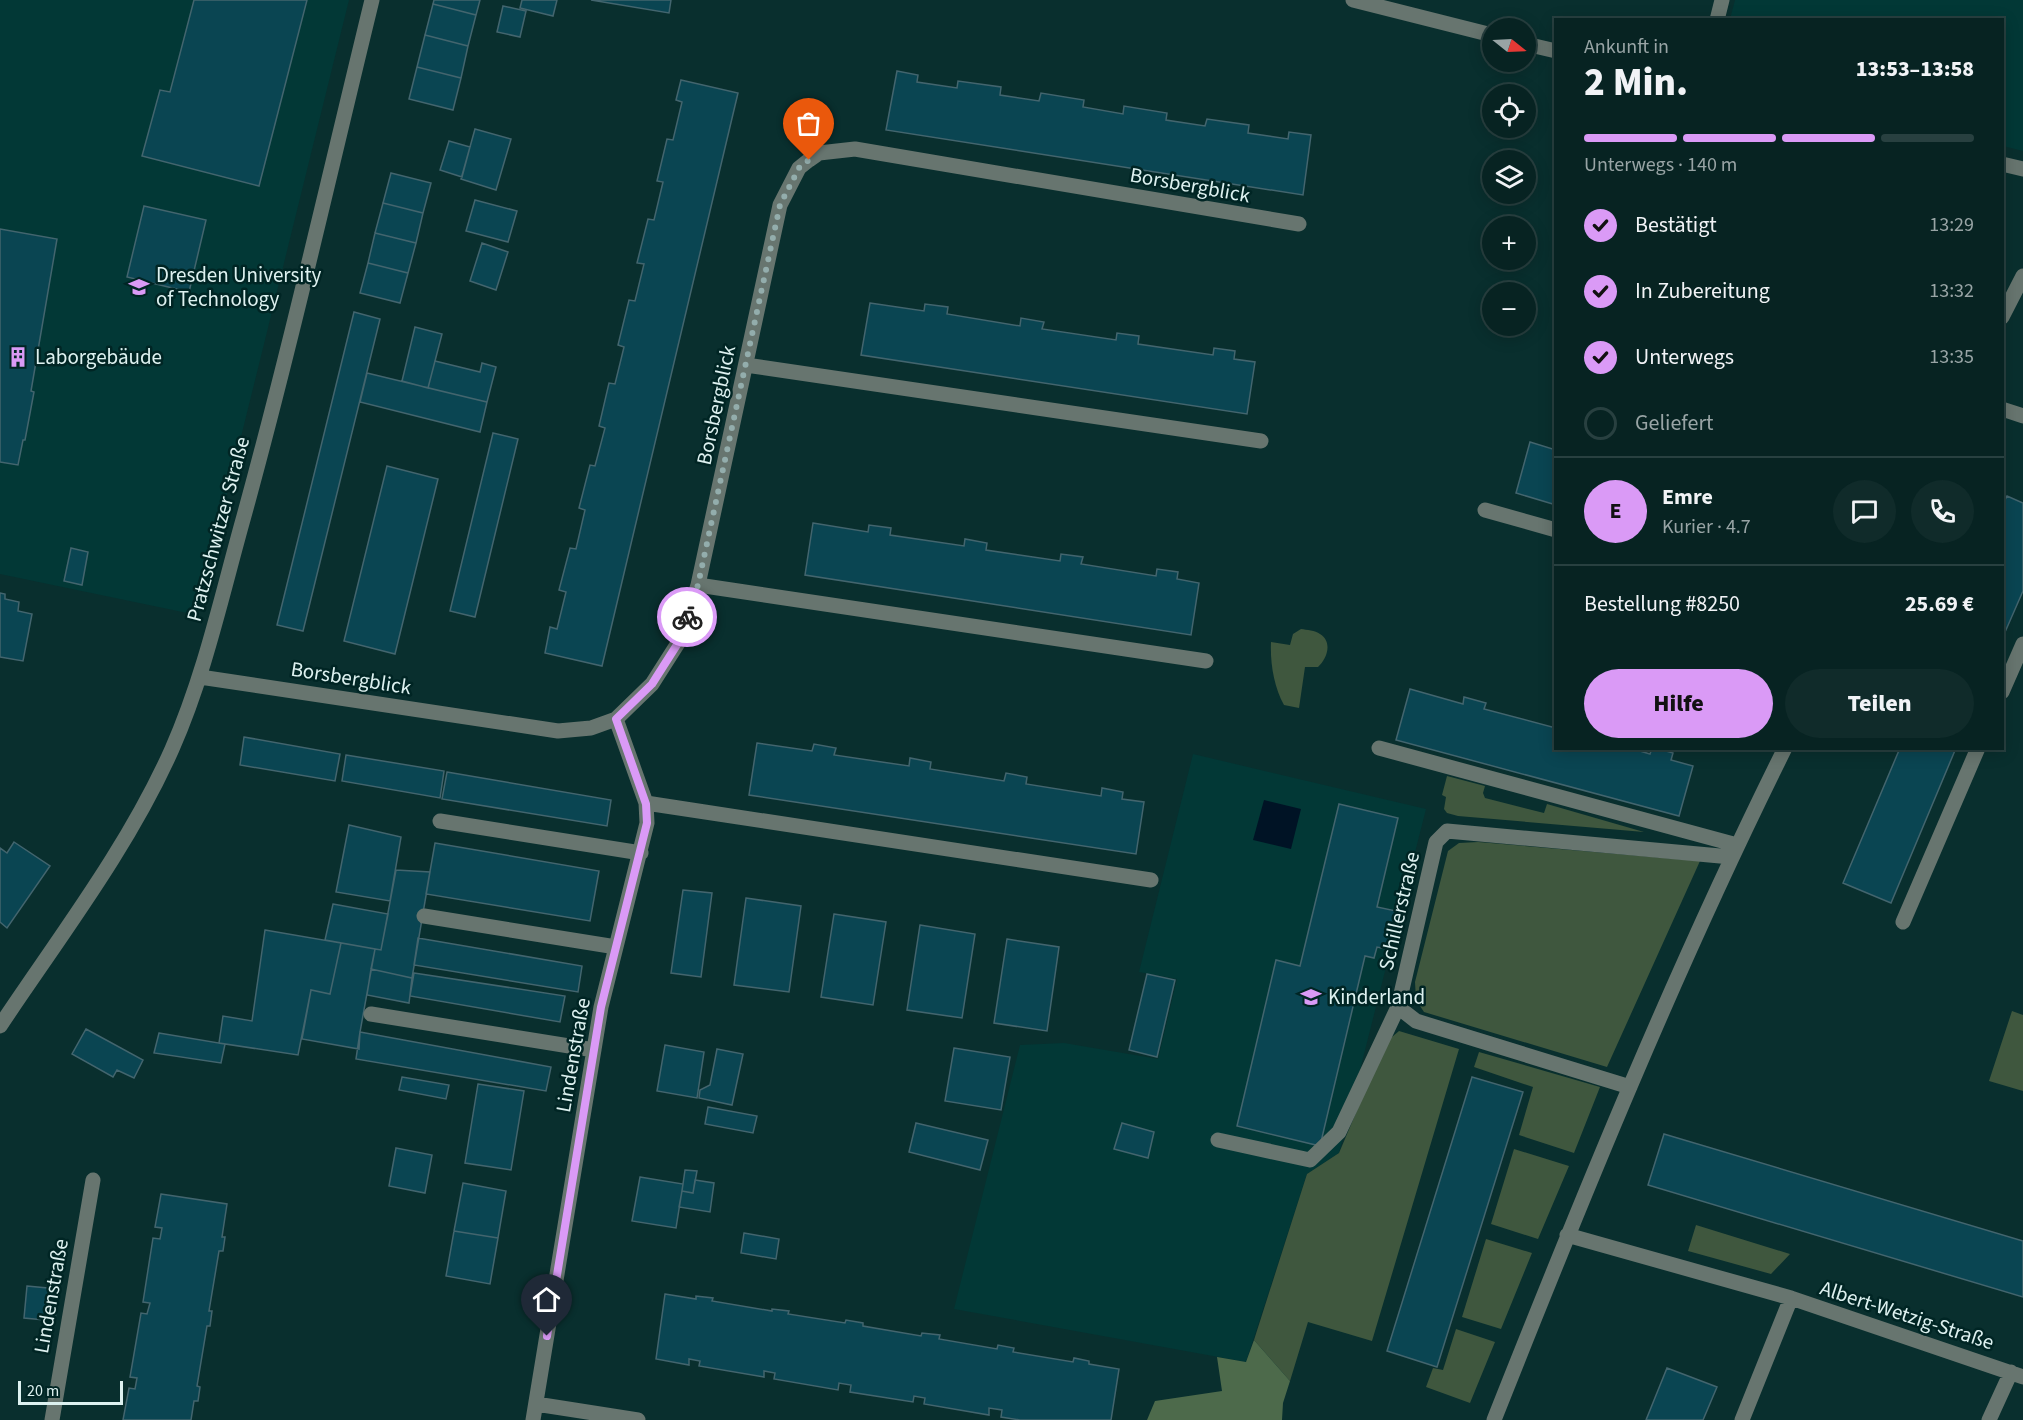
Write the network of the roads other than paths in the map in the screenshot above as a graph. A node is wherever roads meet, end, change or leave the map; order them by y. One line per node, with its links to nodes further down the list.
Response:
1 (372, 0): 22 (street, Pratzschwitzer Straße)
2 (1353, 0): 5 (street)
3 (1722, 0): 4 (street)
4 (1718, 18)
5 (1482, 32)
6 (1536, 46): 7 (street)
7 (1554, 51)
8 (2004, 164): 9 (street)
9 (2023, 169)
10 (1299, 224): 13 (street, Borsbergblick)
11 (2023, 276): 12 (street)
12 (2004, 312)
13 (746, 364): 16 (street); 19 (street, Borsbergblick)
14 (2004, 410): 15 (street)
15 (2023, 416)
16 (1261, 441)
17 (1485, 510): 18 (street)
18 (1554, 529)
19 (698, 585): 21 (street); 24 (street, Borsbergblick)
20 (2023, 644): 23 (street)
21 (1206, 662)
22 (200, 677): 24 (street, Borsbergblick); 38 (street, Pratzschwitzer Straße)
23 (2004, 687)
24 (616, 719): 28 (street, Lindenstraße)
25 (1378, 748): 30 (street)
26 (1784, 750): 30 (street)
27 (1977, 750): 34 (street)
28 (646, 804): 31 (street, Lindenstraße); 32 (street)
29 (440, 821): 31 (street)
30 (1734, 851): 36 (street, Schillerstraße); 40 (street)
31 (641, 854): 35 (street, Lindenstraße)
32 (1150, 880)
33 (424, 916): 35 (street)
34 (1904, 922)
35 (616, 947): 39 (street, Lindenstraße)
36 (1398, 1007): 40 (street); 41 (street)
37 (371, 1014): 39 (street)
38 (0, 1026)
39 (594, 1050): 46 (street, Lindenstraße)
40 (1630, 1087): 43 (street)
41 (1218, 1140)
42 (93, 1180): 47 (street, Lindenstraße)
43 (1568, 1234): 44 (street, Albert-Wetzig-Straße); 50 (street)
44 (1791, 1298): 45 (street, Albert-Wetzig-Straße); 51 (street, Albert-Wetzig-Straße)
45 (2017, 1374): 52 (street, Albert-Wetzig-Straße)
46 (536, 1404): 48 (street, Lindenstraße); 49 (street)
47 (52, 1420)
48 (533, 1420)
49 (638, 1420)
50 (1494, 1420)
51 (1742, 1420)
52 (1989, 1420)

